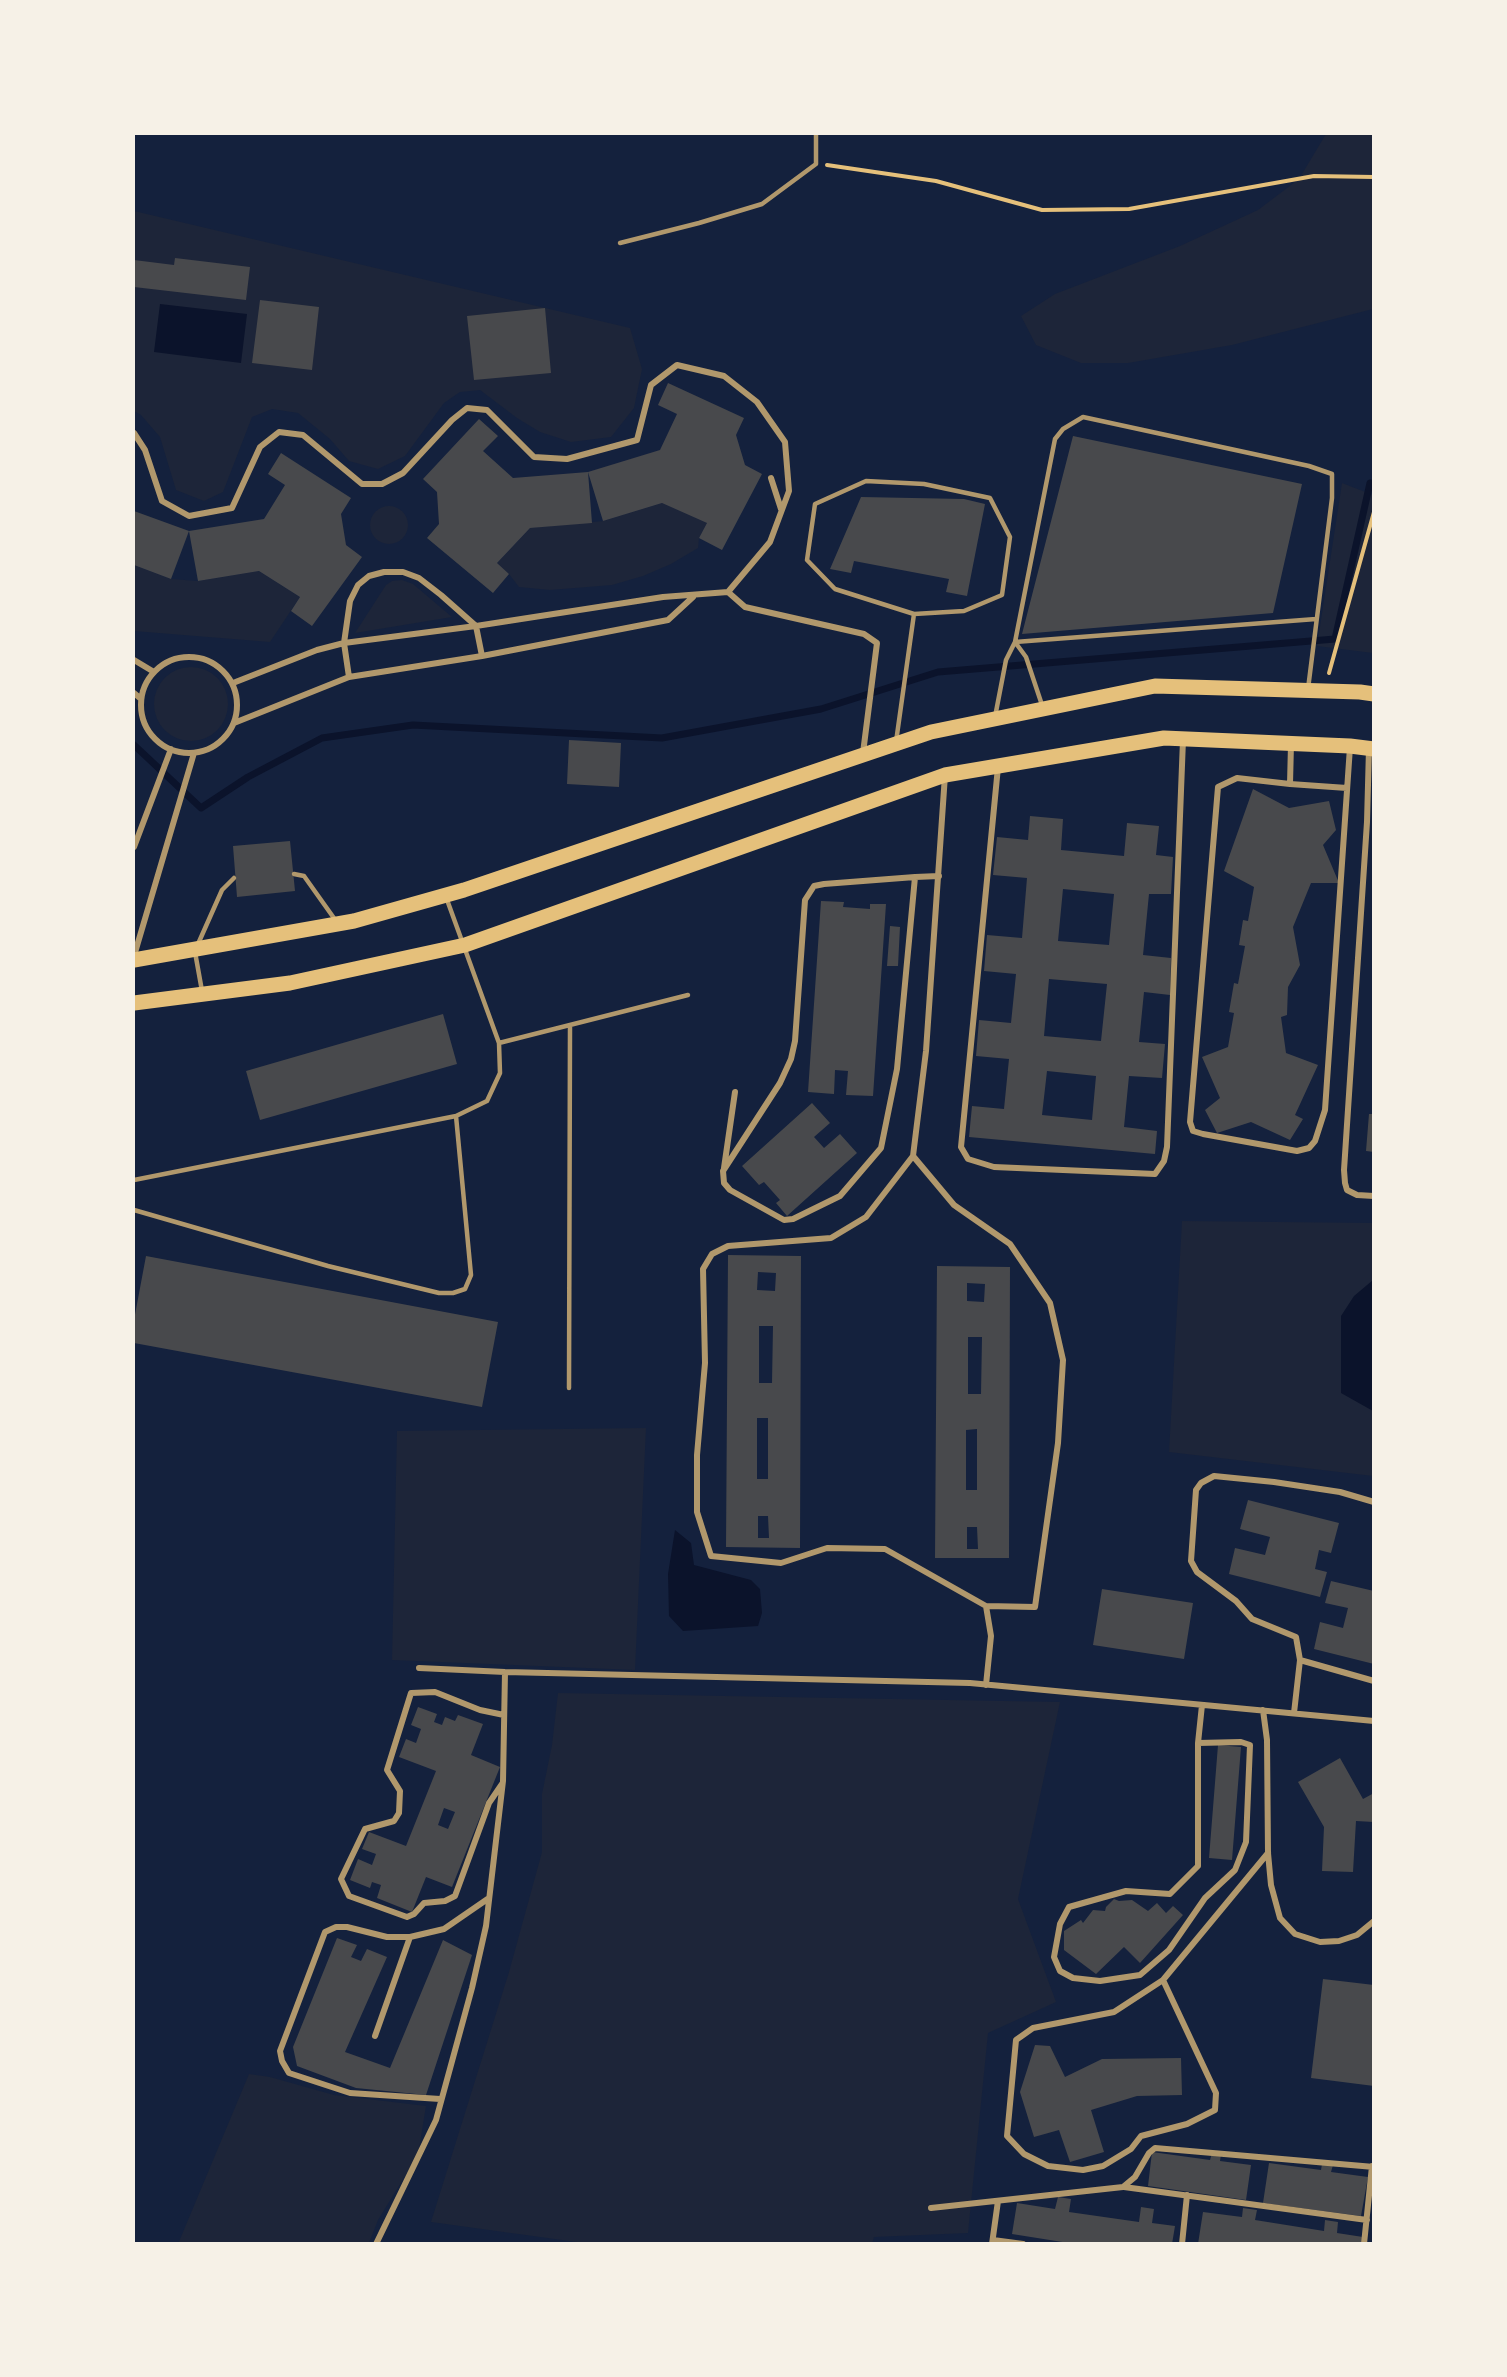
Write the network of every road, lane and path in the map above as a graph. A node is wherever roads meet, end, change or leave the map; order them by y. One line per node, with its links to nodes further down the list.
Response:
1 (816, 134): 2 (lane)
2 (816, 164): 3 (path); 4 (lane)
3 (1374, 177)
4 (620, 243)
5 (134, 433): 7 (street)
6 (771, 478): 7 (street)
7 (782, 510): 9 (street)
8 (1374, 512): 22 (path)
9 (728, 592): 10 (street); 36 (street)
10 (693, 596): 13 (street); 16 (street)
11 (914, 614): 11 (lane); 31 (lane)
12 (1316, 619): 14 (lane); 14 (lane); 21 (lane)
13 (476, 626): 15 (street); 15 (street); 16 (street)
14 (1015, 642): 26 (lane); 27 (lane)
15 (344, 643): 19 (street); 20 (street)
16 (482, 656): 19 (street)
17 (134, 660): 18 (street)
18 (154, 672): 20 (street); 25 (street)
19 (349, 677): 28 (street)
20 (232, 683): 28 (street)
21 (1308, 691): 22 (main road); 26 (main road)
22 (1324, 691): 24 (main road)
23 (134, 693): 25 (street)
24 (1374, 694)
25 (141, 699): 34 (street)
26 (1043, 709): 27 (main road)
27 (994, 719): 31 (main road)
28 (234, 723): 35 (street)
29 (1183, 739): 30 (main road); 37 (main road); 37 (street)
30 (1291, 744): 32 (main road); 39 (street)
31 (895, 745): 36 (main road)
32 (1350, 746): 33 (main road); 40 (street)
33 (1371, 748): 41 (street)
34 (171, 749): 35 (street); 42 (street)
35 (194, 753): 51 (street)
36 (863, 755): 47 (main road)
37 (998, 766): 38 (main road)
38 (945, 775): 44 (street); 49 (main road)
39 (1290, 784): 40 (street); 40 (street)
40 (1347, 788)
41 (1370, 822): 62 (street)
42 (134, 848)
43 (294, 874): 48 (lane)
44 (939, 876): 45 (street); 59 (street)
45 (915, 877): 60 (street); 60 (street)
46 (234, 878): 50 (lane)
47 (445, 895): 48 (main road); 49 (lane)
48 (338, 924): 50 (main road)
49 (465, 945): 52 (main road); 56 (lane)
50 (195, 950): 51 (main road); 52 (lane)
51 (134, 958)
52 (203, 993): 54 (main road)
53 (688, 995): 55 (lane)
54 (134, 1003)
55 (570, 1025): 56 (lane); 64 (lane)
56 (499, 1043): 58 (lane)
57 (735, 1092): 60 (street)
58 (456, 1116): 61 (lane); 63 (lane)
59 (913, 1156): 66 (street); 66 (street)
60 (723, 1171)
61 (134, 1180)
62 (1374, 1196)
63 (134, 1210)
64 (569, 1388)
65 (1374, 1502): 67 (street)
66 (986, 1606): 71 (street)
67 (1300, 1660): 70 (street); 74 (street)
68 (419, 1668): 69 (street)
69 (506, 1672): 71 (street); 75 (street)
70 (1374, 1681)
71 (986, 1685): 72 (street)
72 (1202, 1705): 73 (street); 77 (street)
73 (1263, 1710): 74 (street); 79 (street)
74 (1294, 1713): 76 (street)
75 (504, 1715): 78 (street); 78 (street)
76 (1374, 1720)
77 (1198, 1743): 77 (street)
78 (503, 1781): 80 (street)
79 (1268, 1853): 81 (street); 83 (street)
80 (489, 1898): 82 (street); 85 (street)
81 (1374, 1921)
82 (410, 1937): 84 (street); 85 (street)
83 (1163, 1980): 83 (street)
84 (375, 2036)
85 (441, 2099): 93 (street)
86 (1373, 2167): 87 (street); 91 (street)
87 (1123, 2187): 88 (street); 89 (street)
88 (1187, 2195): 91 (street); 95 (street)
89 (998, 2201): 90 (street); 92 (street)
90 (931, 2208)
91 (1366, 2220): 96 (street)
92 (992, 2242): 94 (street)
93 (376, 2244)
94 (1023, 2244)
95 (1182, 2244)
96 (1364, 2244)

